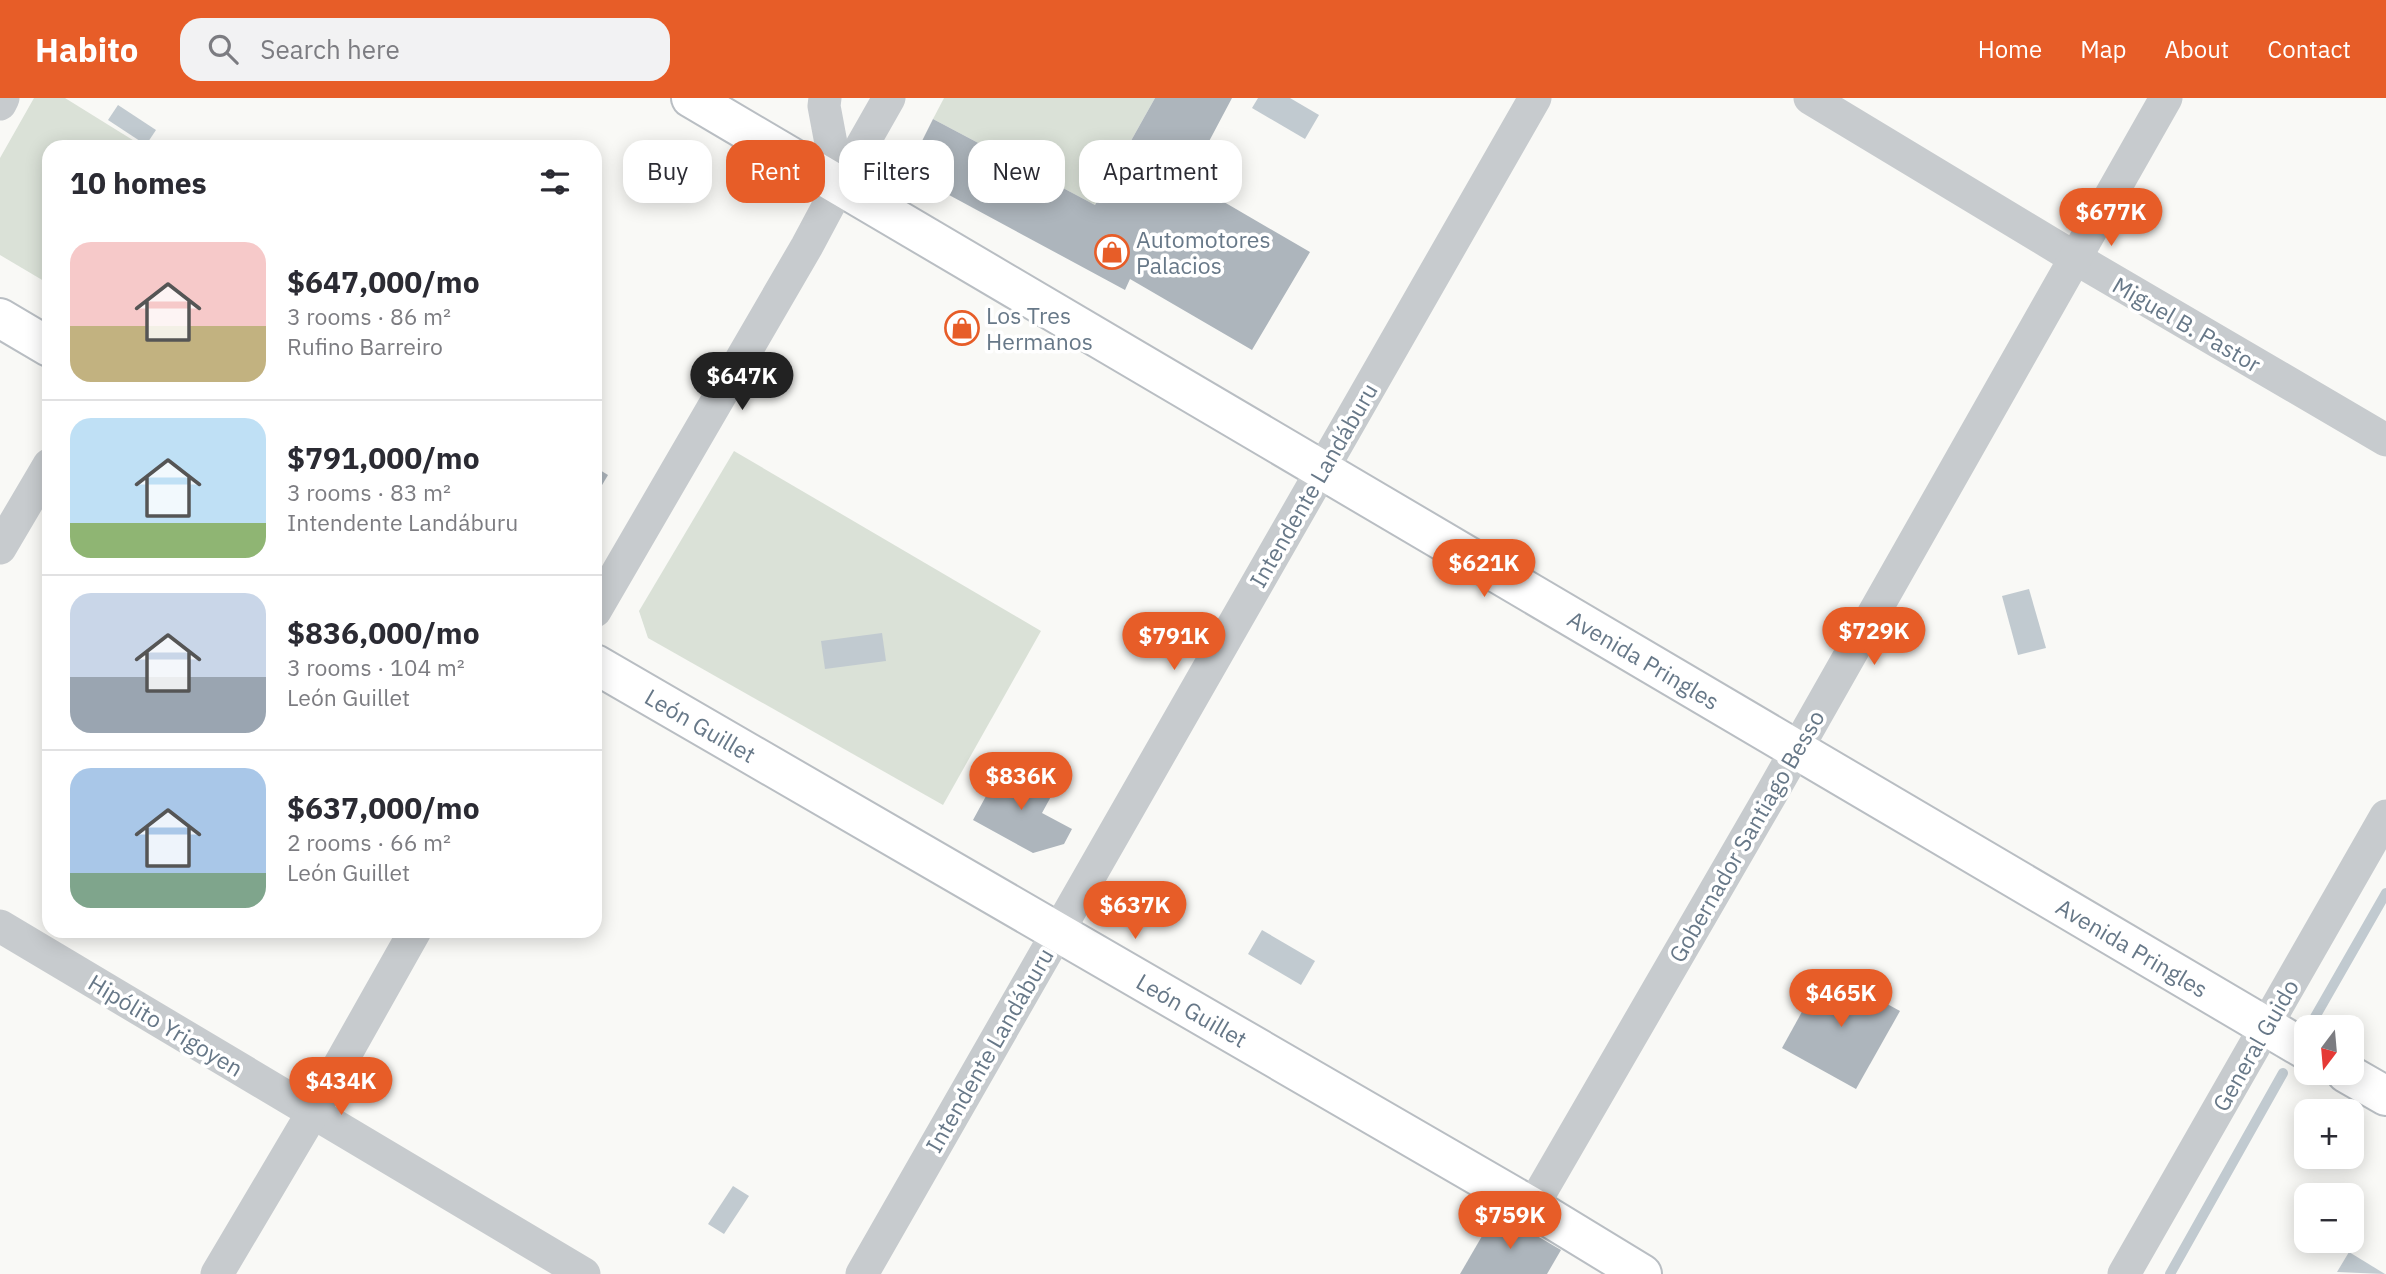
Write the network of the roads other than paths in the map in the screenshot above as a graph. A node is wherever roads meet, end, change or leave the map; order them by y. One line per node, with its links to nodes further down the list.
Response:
1 (3, 98): 8 (street)
2 (691, 98): 10 (main road, Avenida Pringles)
3 (825, 98): 10 (street)
4 (890, 98): 9 (street)
5 (1535, 98): 16 (street, Intendente Landáburu)
6 (1810, 98): 12 (street, Miguel B. Pastor)
7 (2166, 98): 12 (street, Gobernador Santiago Besso)
8 (0, 104)
9 (866, 140)
10 (839, 186): 19 (street)
11 (868, 203): 16 (main road, Avenida Pringles)
12 (2075, 258): 15 (street, Miguel B. Pastor); 21 (street, Gobernador Santiago Besso)
13 (0, 318): 14 (main road)
14 (42, 343)
15 (2386, 440)
16 (1322, 469): 21 (main road, Avenida Pringles); 24 (street, Intendente Landáburu)
17 (42, 477): 18 (street)
18 (0, 548)
19 (602, 599)
20 (602, 668): 24 (main road, León Guillet)
21 (1796, 750): 26 (main road, Avenida Pringles); 31 (street, Gobernador Santiago Besso)
22 (2386, 816): 26 (street, General Guido)
23 (0, 926): 30 (street, Hipólito Yrigoyen)
24 (1058, 931): 31 (main road, León Guillet); 34 (street, Intendente Landáburu)
25 (411, 938): 30 (street)
26 (2266, 1026): 27 (main road, Avenida Pringles); 36 (street, General Guido)
27 (2294, 1043)
28 (2364, 1083): 29 (main road)
29 (2386, 1096)
30 (313, 1112): 32 (street); 33 (street, Hipólito Yrigoyen)
31 (1532, 1207): 35 (main road, León Guillet)
32 (217, 1274)
33 (584, 1274)
34 (862, 1274)
35 (1642, 1274)
36 (2124, 1274)

